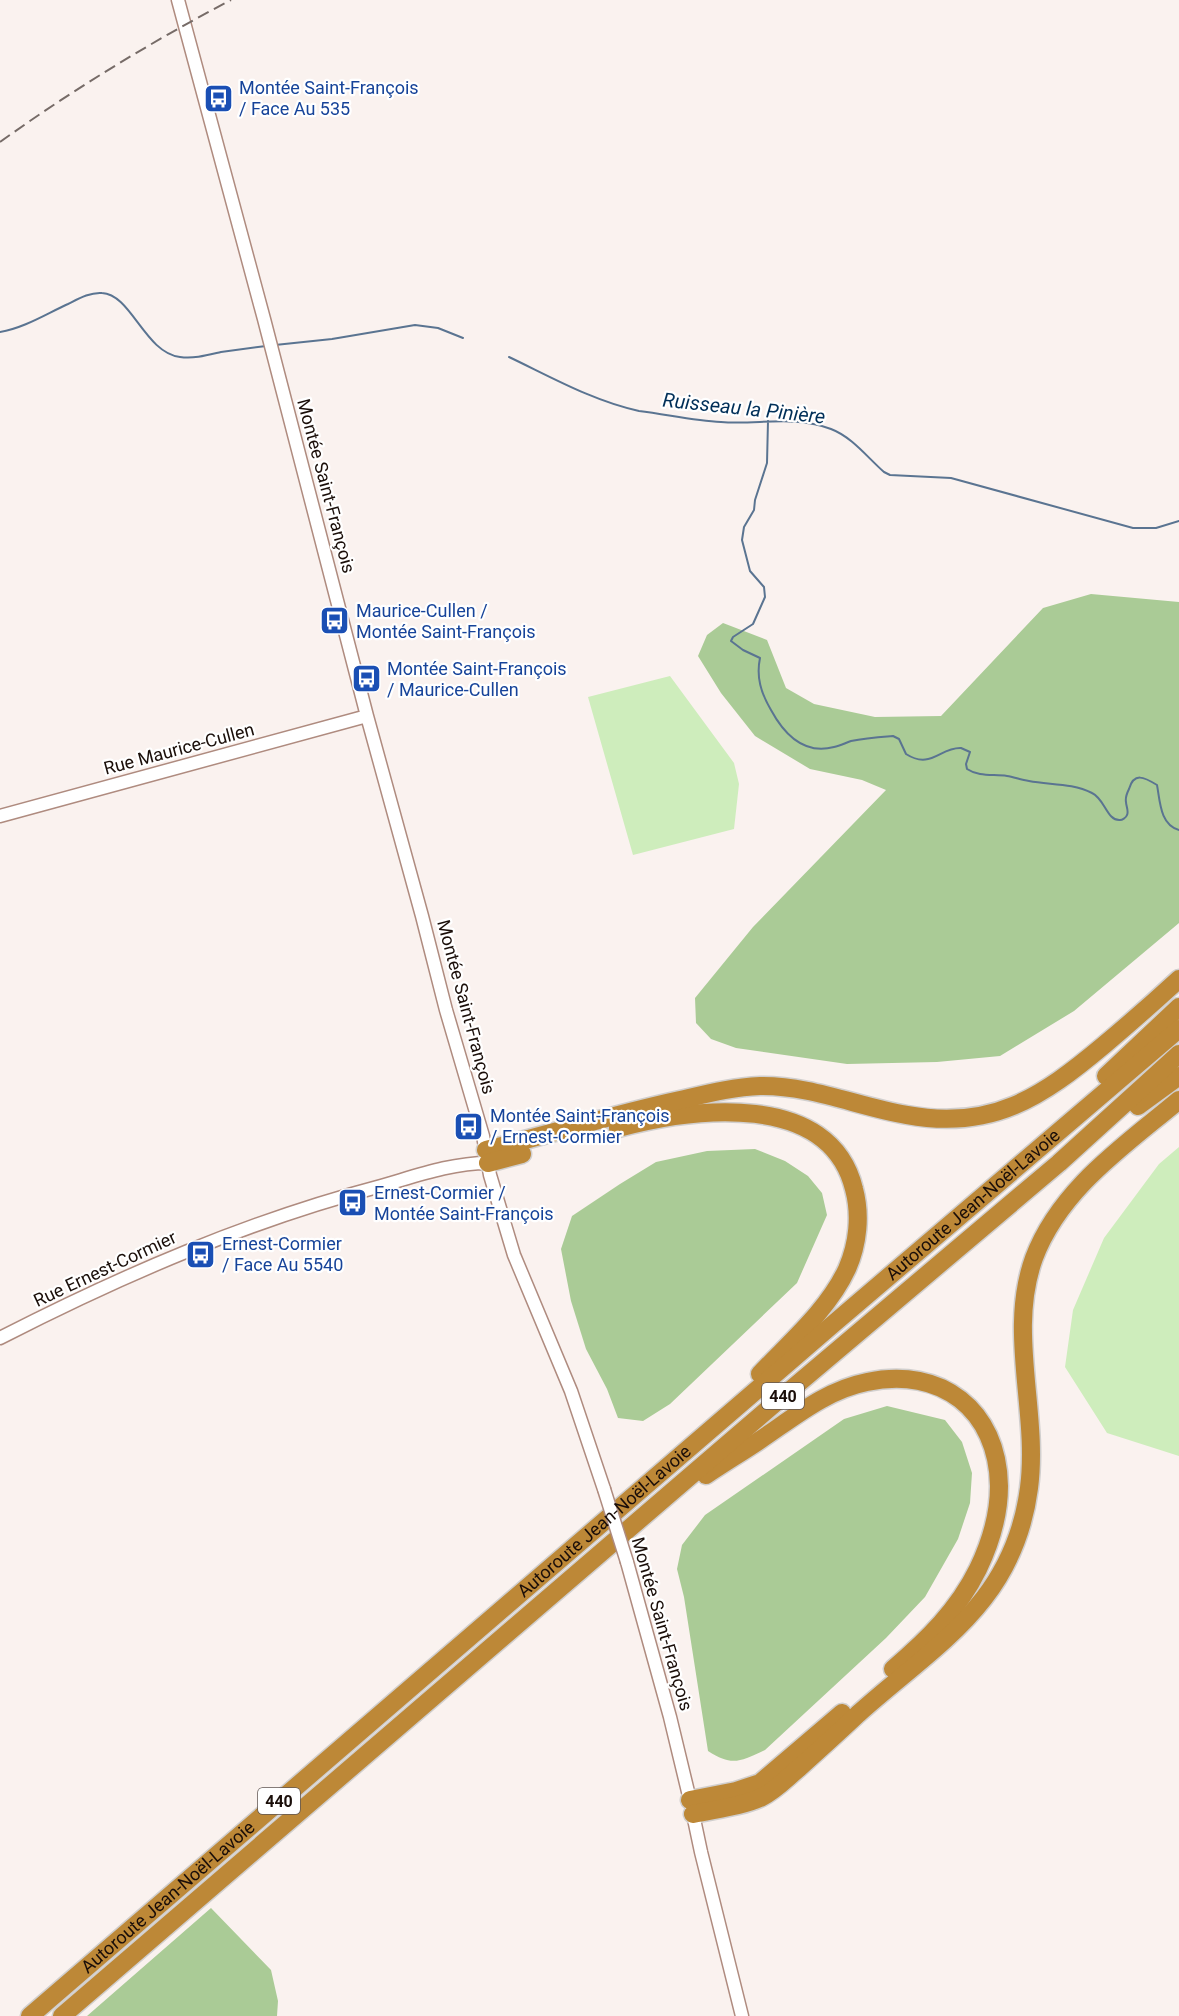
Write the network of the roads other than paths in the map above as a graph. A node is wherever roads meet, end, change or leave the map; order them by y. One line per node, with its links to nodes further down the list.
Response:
1 (178, 0): 2 (street, Montée Saint-François)
2 (367, 716): 3 (street, Rue Maurice-Cullen); 10 (street, Montée Saint-François)
3 (0, 816)
4 (1179, 980): 10 (highway)
5 (1179, 1007): 12 (highway)
6 (1179, 1029): 12 (highway, Autoroute Jean-Noël-Lavoie / 440)
7 (1179, 1054): 11 (highway, Autoroute Jean-Noël-Lavoie / 440)
8 (1179, 1076): 11 (highway)
9 (1179, 1100): 16 (highway)
10 (487, 1157): 13 (street, Rue Ernest-Cormier); 14 (highway); 16 (street, Montée Saint-François, bridge)
11 (1059, 1164): 15 (highway, Autoroute Jean-Noël-Lavoie / 440)
12 (952, 1221): 14 (highway, Autoroute Jean-Noël-Lavoie / 440)
13 (0, 1338)
14 (691, 1447): 17 (highway, Autoroute Jean-Noël-Lavoie / 440)
15 (649, 1511): 16 (highway); 18 (highway, Autoroute Jean-Noël-Lavoie / 440)
16 (692, 1807): 19 (street, Montée Saint-François)
17 (30, 2016)
18 (62, 2016)
19 (742, 2016)

